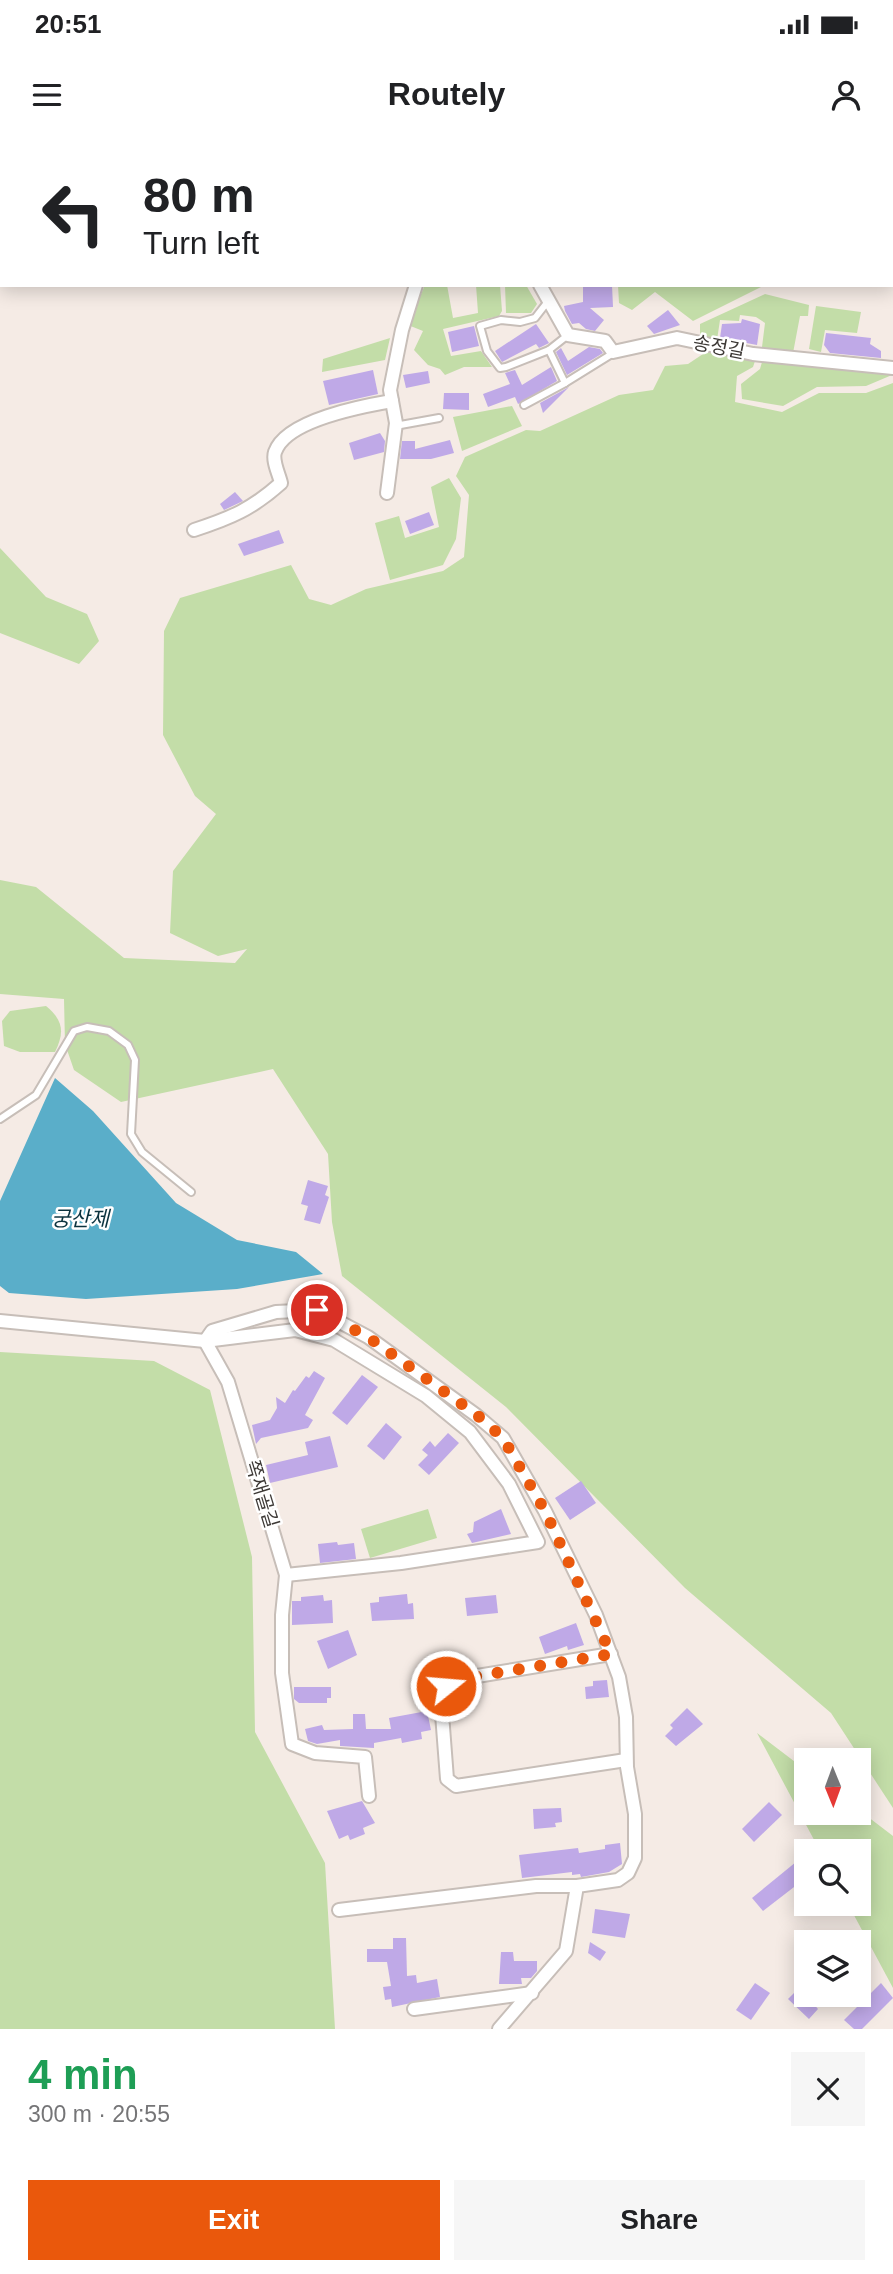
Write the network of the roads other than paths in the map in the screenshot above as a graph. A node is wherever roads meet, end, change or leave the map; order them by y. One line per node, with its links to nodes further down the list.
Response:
1 (415, 287): 9 (street)
2 (541, 287): 3 (street)
3 (550, 299): 4 (street); 5 (lane)
4 (568, 335): 5 (lane); 6 (street)
5 (549, 350): 8 (lane)
6 (616, 352): 7 (street, 송정길); 8 (lane)
7 (893, 368)
8 (565, 383): 10 (lane)
9 (392, 401): 12 (street); 14 (street)
10 (524, 405)
11 (439, 418): 12 (lane)
12 (396, 426): 13 (street)
13 (387, 493)
14 (194, 530)
15 (0, 1119): 16 (lane)
16 (191, 1192)
17 (0, 1321): 18 (street)
18 (205, 1341): 19 (street, 쪽재골길); 19 (street); 20 (street)
19 (286, 1575): 22 (street, 쪽재골길)
20 (611, 1654): 21 (street); 21 (street)
21 (626, 1760): 23 (street)
22 (369, 1796)
23 (577, 1885): 24 (street); 25 (street)
24 (339, 1910)
25 (532, 1993): 26 (street); 27 (street)
26 (414, 2009)
27 (499, 2029)

